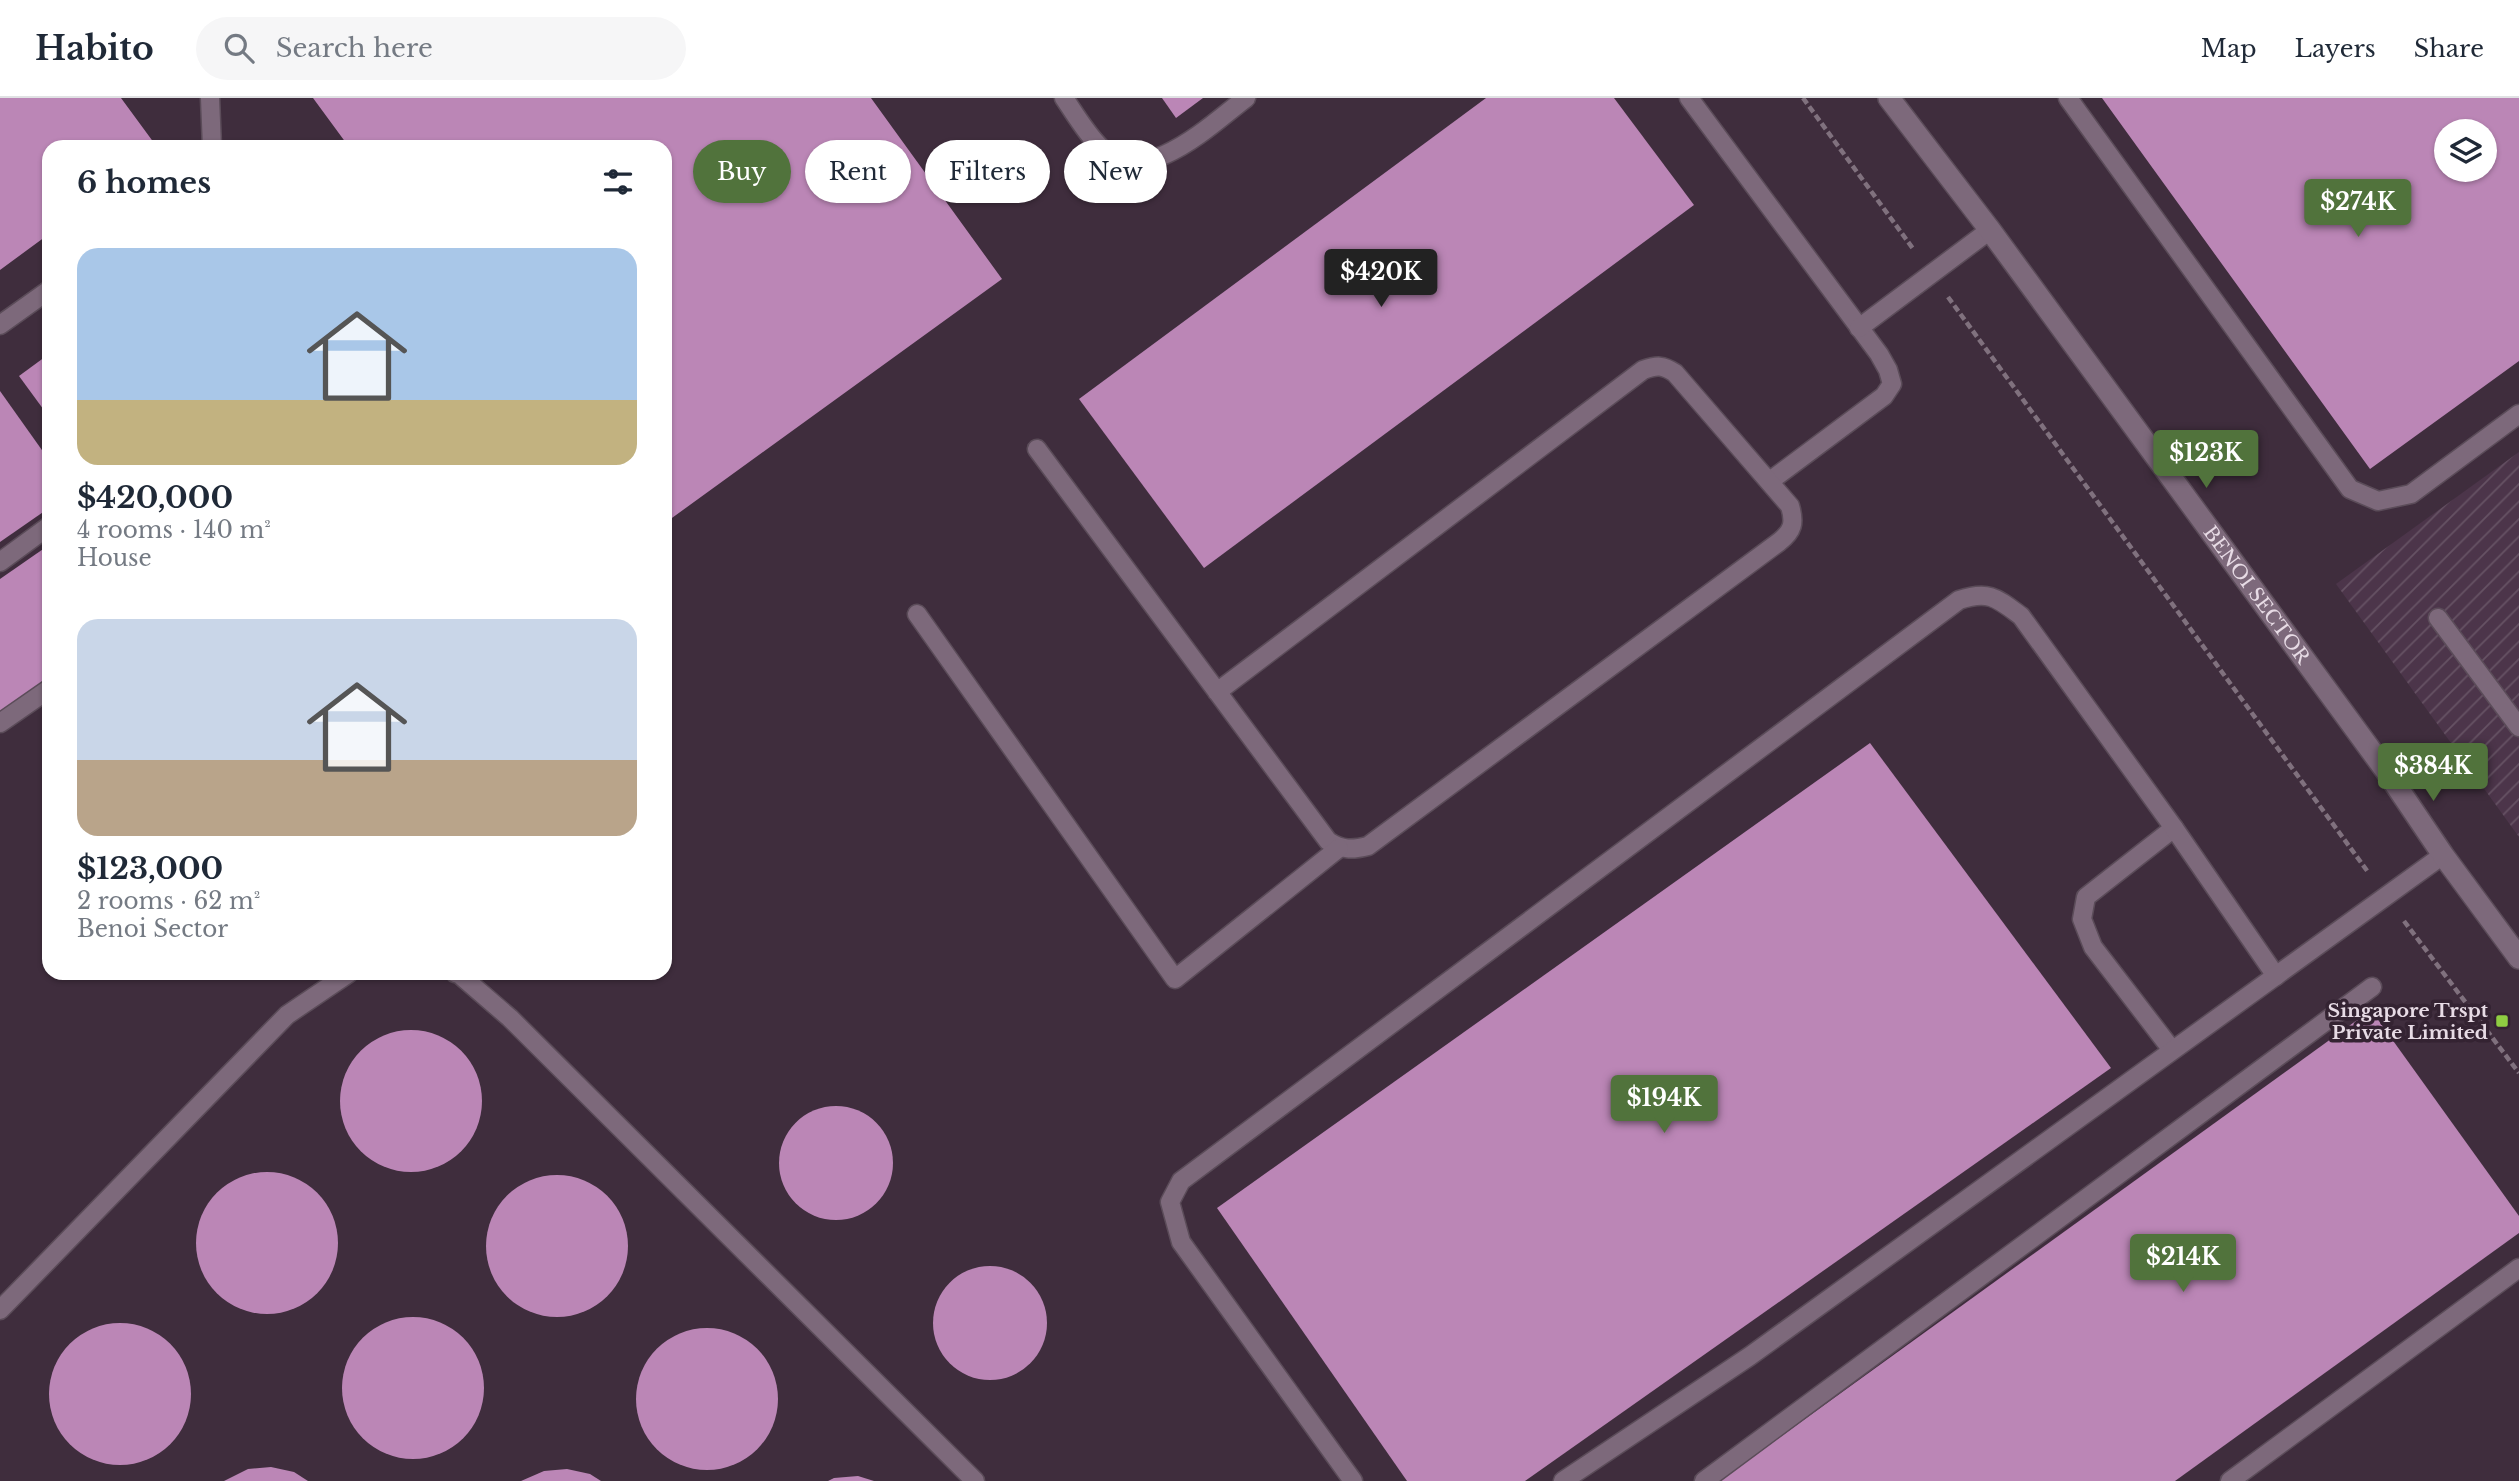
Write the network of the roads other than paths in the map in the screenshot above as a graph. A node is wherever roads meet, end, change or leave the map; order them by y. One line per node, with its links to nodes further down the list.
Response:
1 (210, 98): 7 (lane)
2 (1064, 98): 3 (lane)
3 (1246, 98)
4 (1689, 98): 11 (lane)
5 (1889, 98): 8 (street, BENOI SECTOR)
6 (2068, 98): 12 (lane)
7 (212, 140)
8 (1990, 230): 11 (lane); 25 (street, BENOI SECTOR)
9 (42, 295): 10 (lane)
10 (0, 325)
11 (1859, 328): 14 (lane)
12 (2519, 414)
13 (1037, 449): 19 (lane)
14 (1770, 481): 19 (lane); 24 (lane)
15 (42, 531): 16 (lane)
16 (0, 562)
17 (917, 614): 24 (lane)
18 (2438, 618): 22 (lane)
19 (1217, 692): 24 (lane)
20 (42, 694): 21 (lane)
21 (0, 723)
22 (2519, 727)
23 (2174, 828): 27 (lane); 31 (lane); 35 (lane)
24 (1339, 848)
25 (2444, 855): 26 (street, BENOI SECTOR); 27 (lane)
26 (2519, 958)
27 (2276, 976): 31 (lane)
28 (339, 980): 33 (lane)
29 (466, 980): 34 (lane)
30 (2372, 987): 37 (lane)
31 (2172, 1050): 36 (lane)
32 (2519, 1268): 38 (lane)
33 (0, 1310)
34 (975, 1481)
35 (1353, 1481)
36 (1563, 1481)
37 (1704, 1481)
38 (2230, 1481)

